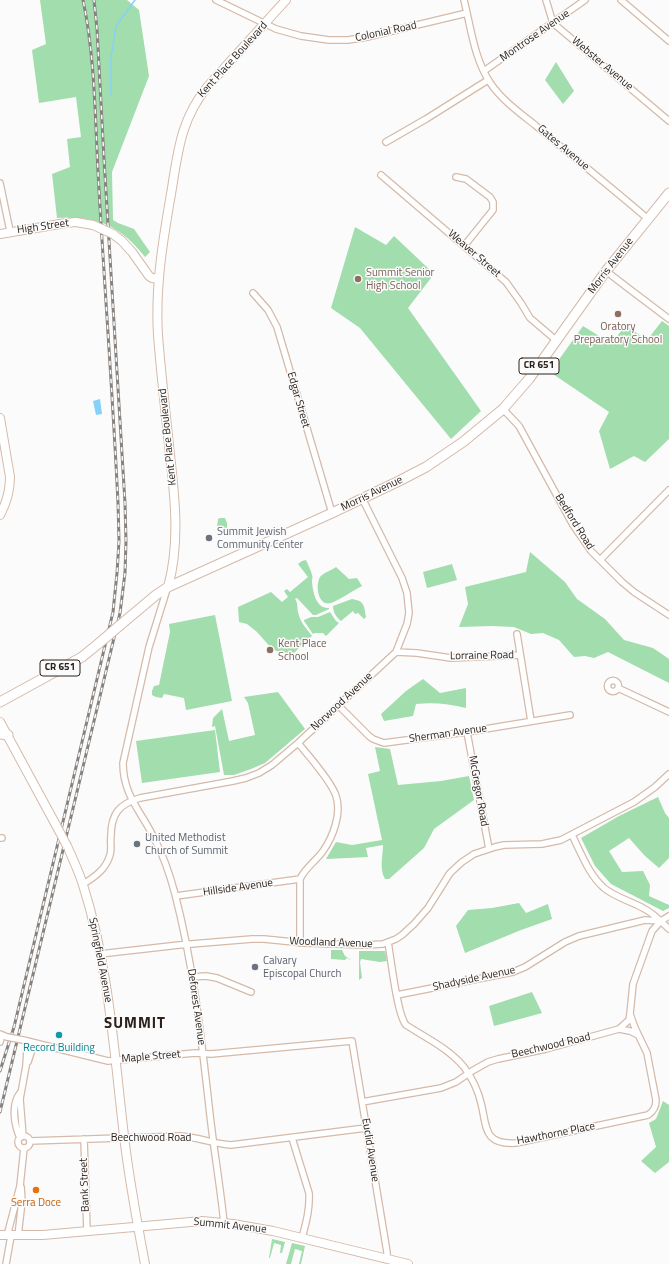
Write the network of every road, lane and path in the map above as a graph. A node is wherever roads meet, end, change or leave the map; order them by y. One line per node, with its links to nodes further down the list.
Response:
1 (216, 0): 9 (street, Colonial Road)
2 (286, 0): 9 (street, Kent Place Boulevard)
3 (464, 0): 7 (street, Gates Avenue)
4 (546, 0): 8 (street)
5 (585, 0): 8 (street, Montrose Avenue)
6 (621, 0): 10 (street)
7 (467, 13): 9 (street, Colonial Road); 11 (street, Gates Avenue)
8 (553, 23): 11 (street, Montrose Avenue); 13 (street, Webster Avenue)
9 (264, 24): 24 (street, Kent Place Boulevard)
10 (669, 41)
11 (484, 71): 12 (street, Gates Avenue)
12 (488, 80): 14 (street); 19 (street, Gates Avenue)
13 (669, 121)
14 (386, 142)
15 (381, 175): 22 (street, Weaver Street)
16 (456, 177): 22 (street)
17 (0, 183): 20 (street)
18 (669, 193): 19 (main road, Morris Avenue / CR 651)
19 (648, 219): 23 (main road, Morris Avenue / CR 651)
20 (10, 231): 21 (street, High Street); 24 (street, High Street, bridge)
21 (0, 234)
22 (464, 246): 28 (street, Weaver Street)
23 (606, 271): 27 (street); 28 (main road, Morris Avenue / CR 651)
24 (159, 279): 36 (street, Kent Place Boulevard)
25 (253, 293): 33 (street, Edgar Street)
26 (669, 311): 27 (street)
27 (667, 318)
28 (557, 341): 29 (main road, Morris Avenue / CR 651)
29 (503, 409): 32 (main road, Morris Avenue / CR 651); 35 (street, Bedford Road)
30 (0, 418): 34 (street)
31 (669, 490): 35 (street)
32 (362, 498): 33 (main road, Morris Avenue / CR 651); 39 (street, Norwood Avenue)
33 (332, 513): 36 (main road, Morris Avenue / CR 651)
34 (0, 515)
35 (600, 560): 37 (street, Bedford Road)
36 (168, 587): 42 (main road, Morris Avenue / CR 651, bridge); 52 (street, Kent Place Boulevard)
37 (669, 615)
38 (517, 634): 40 (street)
39 (396, 652): 40 (street, Lorraine Road); 43 (street, Norwood Avenue)
40 (520, 655): 46 (street)
41 (618, 688): 44 (street)
42 (0, 702)
43 (339, 706): 48 (street, Sherman Avenue); 50 (street, Norwood Avenue)
44 (669, 712)
45 (570, 715): 46 (street, Sherman Avenue)
46 (531, 721): 48 (street, Sherman Avenue)
47 (0, 722): 49 (street, Springfield Avenue)
48 (467, 732): 54 (street, McGregor Road)
49 (4, 734): 56 (street, Springfield Avenue, bridge)
50 (298, 743): 52 (street, Norwood Avenue); 55 (street)
51 (669, 774): 53 (street, Woodland Avenue)
52 (132, 800): 56 (street); 57 (street, Deforest Avenue)
53 (572, 835): 54 (street, Woodland Avenue); 59 (street)
54 (488, 849): 61 (street, Woodland Avenue)
55 (300, 879): 57 (street, Hillside Avenue); 62 (street)
56 (83, 884): 64 (street, Springfield Avenue)
57 (176, 896): 63 (street, Deforest Avenue)
58 (669, 916): 59 (street)
59 (661, 921): 60 (street); 67 (street, Shadyside Avenue); 68 (street)
60 (669, 929)
61 (388, 942): 62 (street, Woodland Avenue); 67 (street, Hawthorne Place)
62 (300, 943): 63 (street, Woodland Avenue)
63 (186, 945): 64 (street, Woodland Avenue); 65 (street, Deforest Avenue)
64 (100, 954): 76 (street, Springfield Avenue)
65 (192, 977): 66 (street); 75 (street, Deforest Avenue)
66 (250, 992)
67 (397, 995): 77 (street, Hawthorne Place)
68 (630, 1014): 69 (street); 71 (street, Hawthorne Place)
69 (619, 1029): 71 (street); 77 (street, Beechwood Road)
70 (3, 1035): 73 (street); 74 (street, Maple Street, bridge)
71 (638, 1035): 77 (street, Hawthorne Place)
72 (352, 1041): 75 (street, Maple Street); 78 (street, Euclid Avenue)
73 (0, 1042)
74 (29, 1042): 76 (street, Maple Street); 80 (street)
75 (203, 1053): 76 (street, Maple Street); 85 (street, Deforest Avenue)
76 (116, 1060): 81 (street, Springfield Avenue)
77 (468, 1073): 78 (street, Beechwood Road)
78 (362, 1102): 79 (street, Euclid Avenue)
79 (366, 1128): 82 (street, Beechwood Road); 93 (street, Euclid Avenue)
80 (21, 1137): 84 (street); 86 (street)
81 (124, 1138): 83 (street, Beechwood Road); 85 (street, Beechwood Road); 89 (street, Springfield Avenue)
82 (292, 1138): 85 (street, Beechwood Road); 92 (street)
83 (84, 1139): 84 (street, Beechwood Road); 90 (street, Bank Street)
84 (30, 1141): 86 (street)
85 (213, 1143): 88 (street, Deforest Avenue)
86 (24, 1148): 87 (street)
87 (20, 1186): 91 (street); 91 (street)
88 (224, 1223): 89 (street, Summit Avenue); 92 (street, Summit Avenue)
89 (138, 1226): 90 (street, Summit Avenue); 95 (street, Springfield Avenue)
90 (87, 1231): 91 (street, Summit Avenue)
91 (9, 1236): 94 (street)
92 (302, 1238): 93 (street, Summit Avenue)
93 (387, 1258): 96 (street, Summit Avenue)
94 (6, 1264)
95 (145, 1264)
96 (408, 1264)

